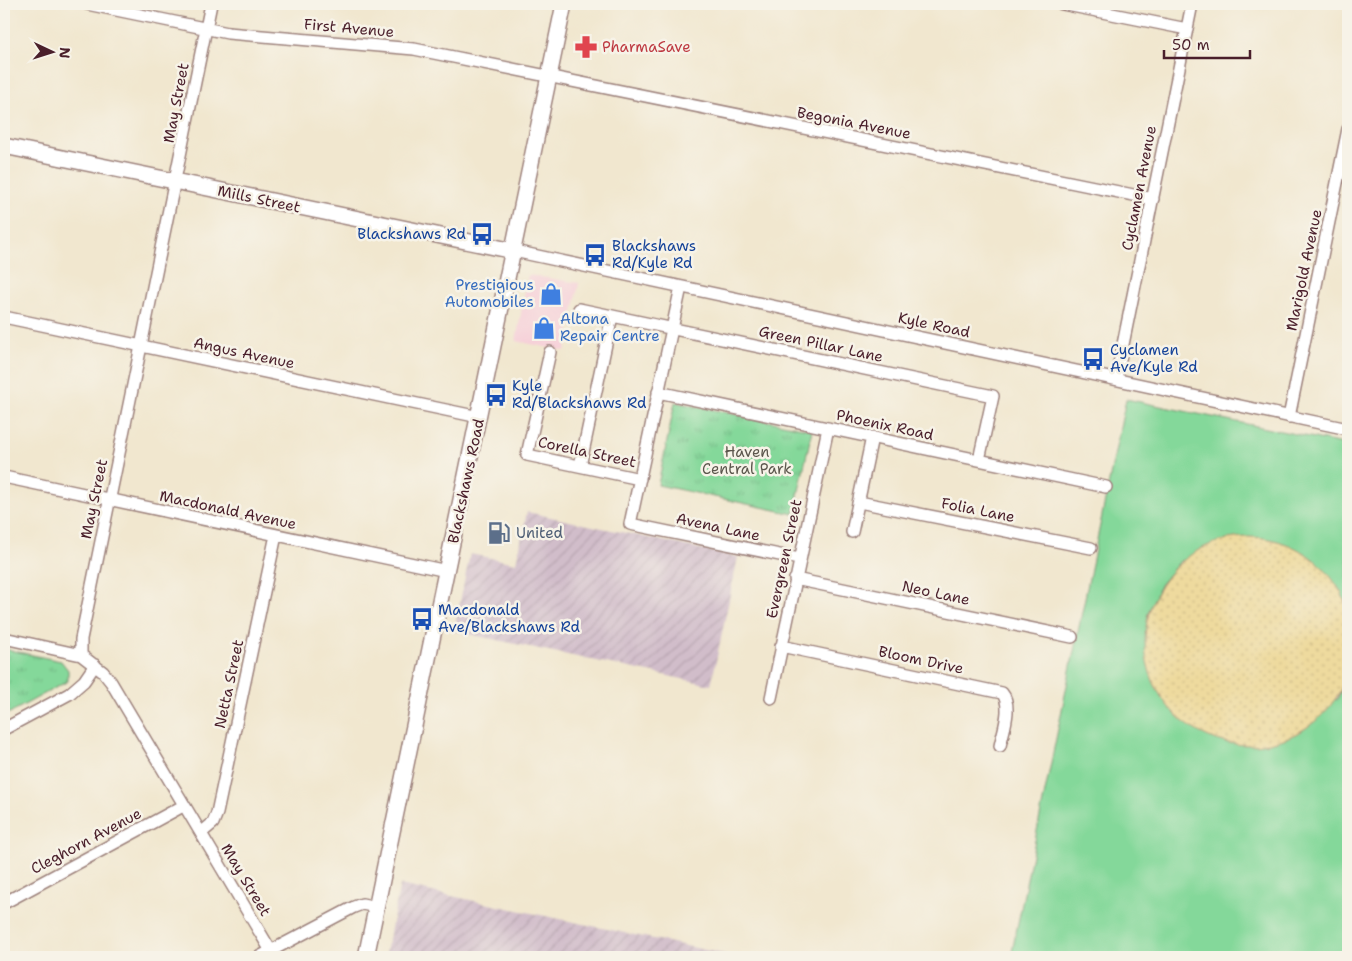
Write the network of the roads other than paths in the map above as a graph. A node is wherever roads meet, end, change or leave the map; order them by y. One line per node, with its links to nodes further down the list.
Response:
1 (87, 4): 6 (street, First Avenue)
2 (211, 4): 6 (street, May Street)
3 (564, 4): 8 (main road, Blackshaws Road)
4 (1062, 4): 7 (street)
5 (1192, 4): 7 (street, Cyclamen Avenue)
6 (206, 29): 8 (street, First Avenue); 11 (street, May Street)
7 (1187, 29): 12 (street, Cyclamen Avenue)
8 (549, 76): 12 (street, Begonia Avenue); 13 (main road, Blackshaws Road)
9 (1348, 129): 24 (street, Marigold Avenue)
10 (4, 146): 11 (main road, Mills Street)
11 (175, 182): 13 (main road, Mills Street); 19 (street, May Street)
12 (1153, 199): 21 (street, Cyclamen Avenue)
13 (514, 251): 14 (street, Kyle Road); 23 (main road, Blackshaws Road)
14 (681, 287): 18 (street); 21 (street, Kyle Road)
15 (579, 309): 16 (street, Green Pillar Lane)
16 (612, 316): 18 (street, Green Pillar Lane); 29 (street)
17 (4, 317): 19 (street, Angus Avenue)
18 (672, 328): 22 (street); 28 (street, Green Pillar Lane)
19 (141, 346): 23 (street, Angus Avenue); 33 (street, May Street)
20 (550, 352): 29 (street, Corella Street)
21 (1116, 379): 24 (street, Kyle Road)
22 (658, 392): 25 (street, Phoenix Road); 31 (street)
23 (479, 417): 39 (main road, Blackshaws Road)
24 (1289, 417): 26 (street, Kyle Road)
25 (828, 428): 27 (street, Phoenix Road); 38 (street, Evergreen Street)
26 (1348, 429)
27 (872, 437): 28 (street, Phoenix Road); 34 (street)
28 (979, 460): 32 (street, Phoenix Road)
29 (580, 466): 31 (street, Corella Street)
30 (4, 477): 33 (street, Macdonald Avenue)
31 (640, 479): 38 (street, Avena Lane)
32 (1106, 487)
33 (109, 500): 36 (street, Macdonald Avenue); 44 (street, May Street)
34 (859, 502): 35 (street); 37 (street, Folia Lane)
35 (852, 532)
36 (276, 535): 39 (street, Macdonald Avenue); 50 (street, Netta Street)
37 (1091, 548)
38 (799, 559): 40 (street, Evergreen Street)
39 (447, 572): 52 (main road, Blackshaws Road)
40 (795, 579): 41 (street, Neo Lane); 43 (street, Evergreen Street)
41 (1072, 636)
42 (4, 638): 44 (street)
43 (781, 646): 46 (street, Evergreen Street); 48 (street, Bloom Drive)
44 (81, 655): 45 (street, May Street)
45 (95, 665): 47 (street); 49 (street, May Street)
46 (771, 698)
47 (4, 729)
48 (1000, 746)
49 (183, 806): 50 (street, May Street); 51 (street, Cleghorn Avenue)
50 (201, 833): 53 (street, May Street)
51 (4, 903)
52 (377, 907): 53 (street); 55 (main road, Blackshaws Road)
53 (271, 951): 54 (street)
54 (259, 957)
55 (366, 957)

